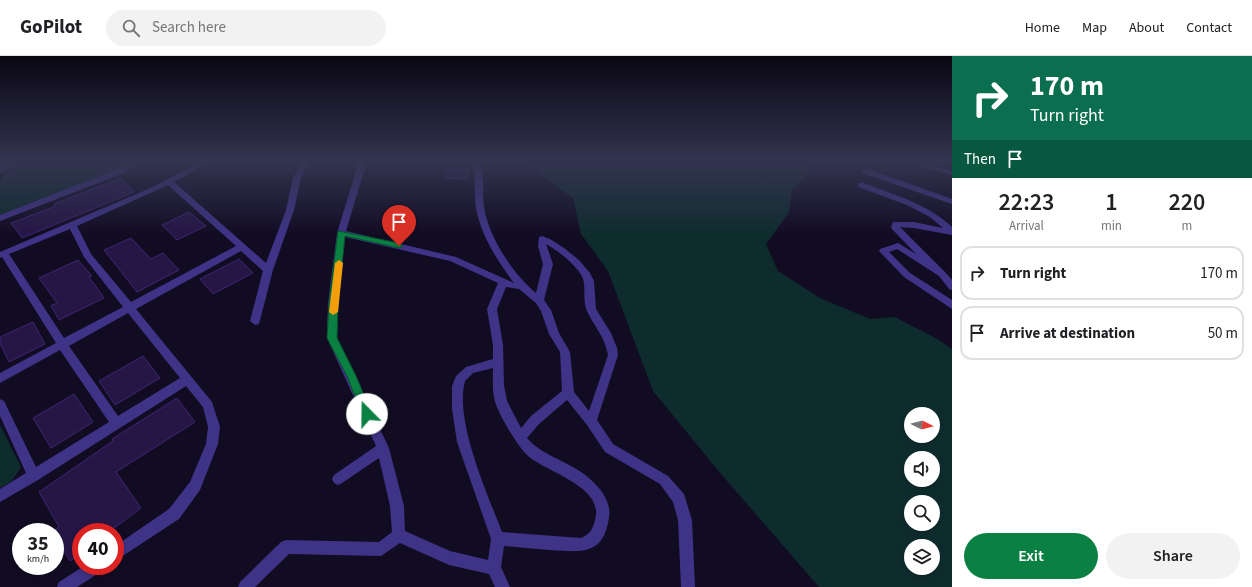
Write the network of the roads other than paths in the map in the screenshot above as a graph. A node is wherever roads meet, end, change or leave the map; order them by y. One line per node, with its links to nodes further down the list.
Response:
1 (85, 186): 10 (street)
2 (160, 186): 11 (street)
3 (173, 186): 14 (street)
4 (295, 186): 16 (street)
5 (355, 186): 13 (street)
6 (479, 186): 19 (street)
7 (865, 186): 12 (street)
8 (907, 186): 9 (street)
9 (952, 202)
10 (0, 218)
11 (72, 225): 15 (street); 23 (street)
12 (952, 232): 17 (street)
13 (341, 233): 18 (street); 34 (street)
14 (242, 246): 16 (street); 23 (street)
15 (2, 254): 25 (street)
16 (268, 270): 24 (street)
17 (942, 274): 20 (street); 22 (street)
18 (503, 282): 19 (street); 26 (street)
19 (521, 286): 21 (street)
20 (952, 286)
21 (539, 301): 29 (street); 31 (street)
22 (952, 305)
23 (129, 309): 25 (street); 28 (street)
24 (255, 321)
25 (62, 344): 27 (street); 32 (street)
26 (499, 362): 33 (street); 39 (street)
27 (0, 378)
28 (188, 379): 32 (street); 40 (street)
29 (568, 393): 31 (street); 33 (street)
30 (0, 404): 35 (street)
31 (591, 421): 46 (street)
32 (116, 424): 35 (street)
33 (520, 438): 39 (street)
34 (383, 448): 36 (street); 38 (street)
35 (34, 476): 37 (street)
36 (338, 479)
37 (0, 496)
38 (399, 535): 41 (street); 44 (street)
39 (498, 539): 41 (street)
40 (124, 548)
41 (494, 568): 45 (street)
42 (83, 575): 43 (street)
43 (64, 587)
44 (245, 587)
45 (503, 587)
46 (688, 587)

